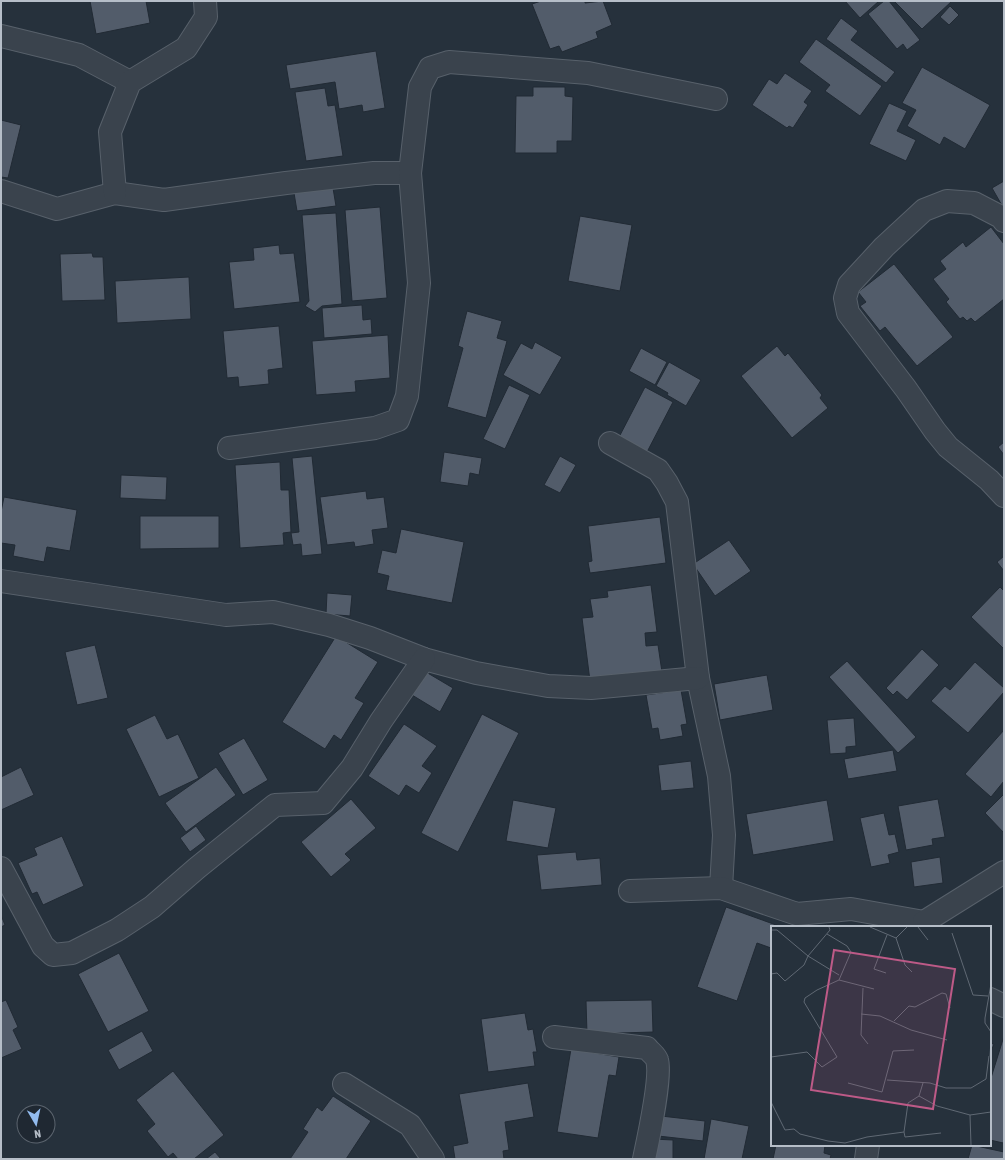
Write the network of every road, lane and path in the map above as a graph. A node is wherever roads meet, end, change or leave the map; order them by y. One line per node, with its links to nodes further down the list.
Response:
1 (206, 1): 3 (street)
2 (1, 36): 3 (street)
3 (130, 82): 7 (street)
4 (716, 99): 5 (street)
5 (410, 173): 7 (street); 10 (street)
6 (1, 190): 7 (street)
7 (115, 193)
8 (1004, 221): 11 (street)
9 (610, 443): 14 (street)
10 (229, 448)
11 (1004, 496)
12 (1, 581): 13 (street)
13 (424, 659): 14 (street); 15 (street)
14 (698, 678): 17 (street)
15 (1, 868)
16 (1004, 872): 19 (street)
17 (721, 888): 18 (street); 19 (street)
18 (630, 891)
19 (924, 925)
20 (991, 1000): 21 (street)
21 (1004, 1006)
22 (554, 1038): 26 (street)
23 (344, 1084): 25 (street)
24 (868, 1146): 27 (street)
25 (433, 1159)
26 (644, 1159)
27 (866, 1159)

